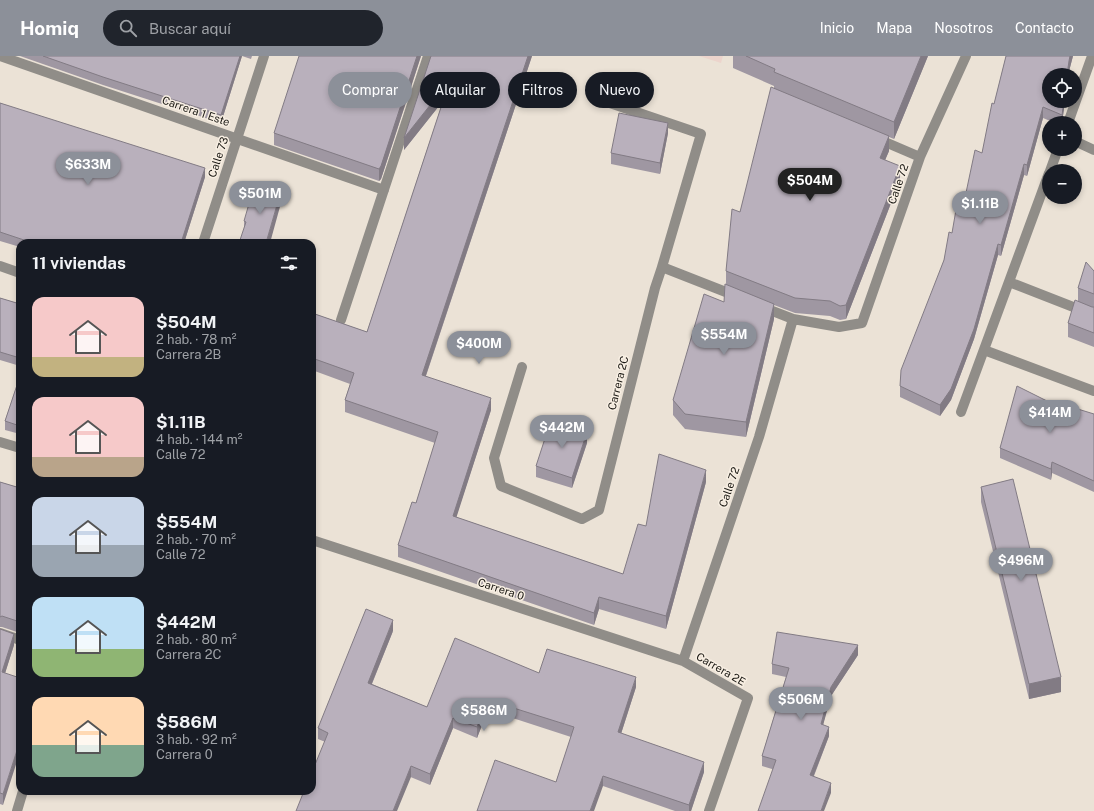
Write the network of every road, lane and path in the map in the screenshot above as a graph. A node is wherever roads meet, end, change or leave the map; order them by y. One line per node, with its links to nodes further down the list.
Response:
1 (0, 56): 9 (street, Carrera 1 Este)
2 (264, 56): 9 (street, Calle 73)
3 (428, 56): 13 (street)
4 (966, 56): 12 (street, Calle 72)
5 (1092, 56): 7 (street)
6 (625, 108): 17 (street)
7 (1071, 116)
8 (870, 136): 12 (street)
9 (237, 138): 13 (street, Carrera 1 Este); 15 (street, Calle 73)
10 (1082, 144): 11 (street)
11 (1094, 150)
12 (920, 157): 21 (street, Calle 72)
13 (384, 190): 22 (street)
14 (1042, 191): 19 (street)
15 (204, 239)
16 (0, 266): 18 (street)
17 (662, 267): 21 (street); 24 (street, Carrera 2C)
18 (16, 272)
19 (1009, 282): 20 (street); 23 (street)
20 (1094, 316)
21 (793, 319): 32 (street, Calle 72)
22 (341, 320)
23 (984, 350): 25 (street); 26 (street)
24 (522, 366)
25 (1094, 391)
26 (961, 412)
27 (0, 442): 28 (street)
28 (16, 447)
29 (316, 541): 32 (street, Carrera 0)
30 (0, 633): 31 (street)
31 (16, 639)
32 (683, 661): 35 (street, Carrera 2E)
33 (22, 795): 34 (street)
34 (17, 811)
35 (709, 811)

